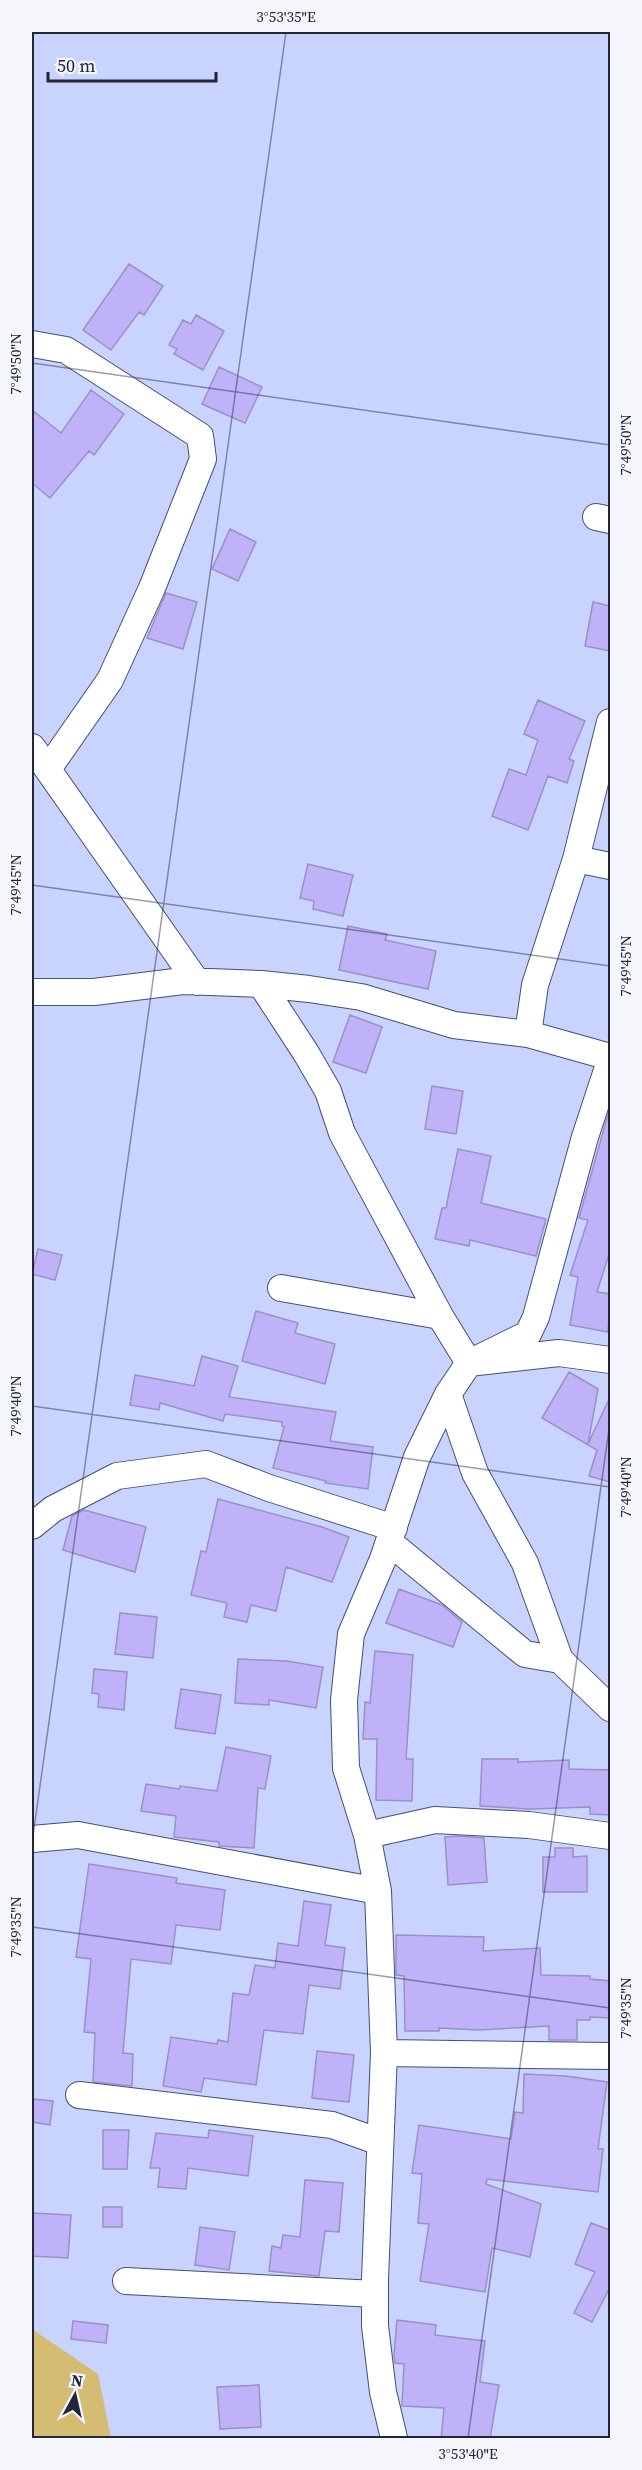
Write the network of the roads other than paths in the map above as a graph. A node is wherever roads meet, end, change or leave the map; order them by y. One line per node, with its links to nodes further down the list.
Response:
1 (32, 344): 4 (street)
2 (610, 722): 5 (street)
3 (32, 747): 4 (street)
4 (48, 769): 8 (street)
5 (604, 777): 6 (street)
6 (576, 859): 7 (street); 11 (street)
7 (610, 866)
8 (197, 982): 9 (street); 10 (street)
9 (261, 984): 11 (street); 14 (street)
10 (32, 992)
11 (528, 1034): 12 (street)
12 (610, 1059): 16 (street)
13 (281, 1288): 14 (street)
14 (440, 1316): 16 (street)
15 (610, 1360): 16 (street)
16 (469, 1363): 17 (street)
17 (448, 1394): 19 (street); 20 (street)
18 (32, 1526): 19 (street)
19 (392, 1535): 20 (street); 22 (street)
20 (560, 1660): 21 (street)
21 (610, 1708)
22 (367, 1835): 23 (street); 25 (street)
23 (610, 1836)
24 (32, 1839): 25 (street)
25 (378, 1891): 26 (street)
26 (384, 2053): 27 (street); 29 (street)
27 (610, 2056)
28 (79, 2095): 29 (street)
29 (380, 2142): 31 (street)
30 (126, 2281): 31 (street)
31 (375, 2294): 32 (street)
32 (394, 2439)

